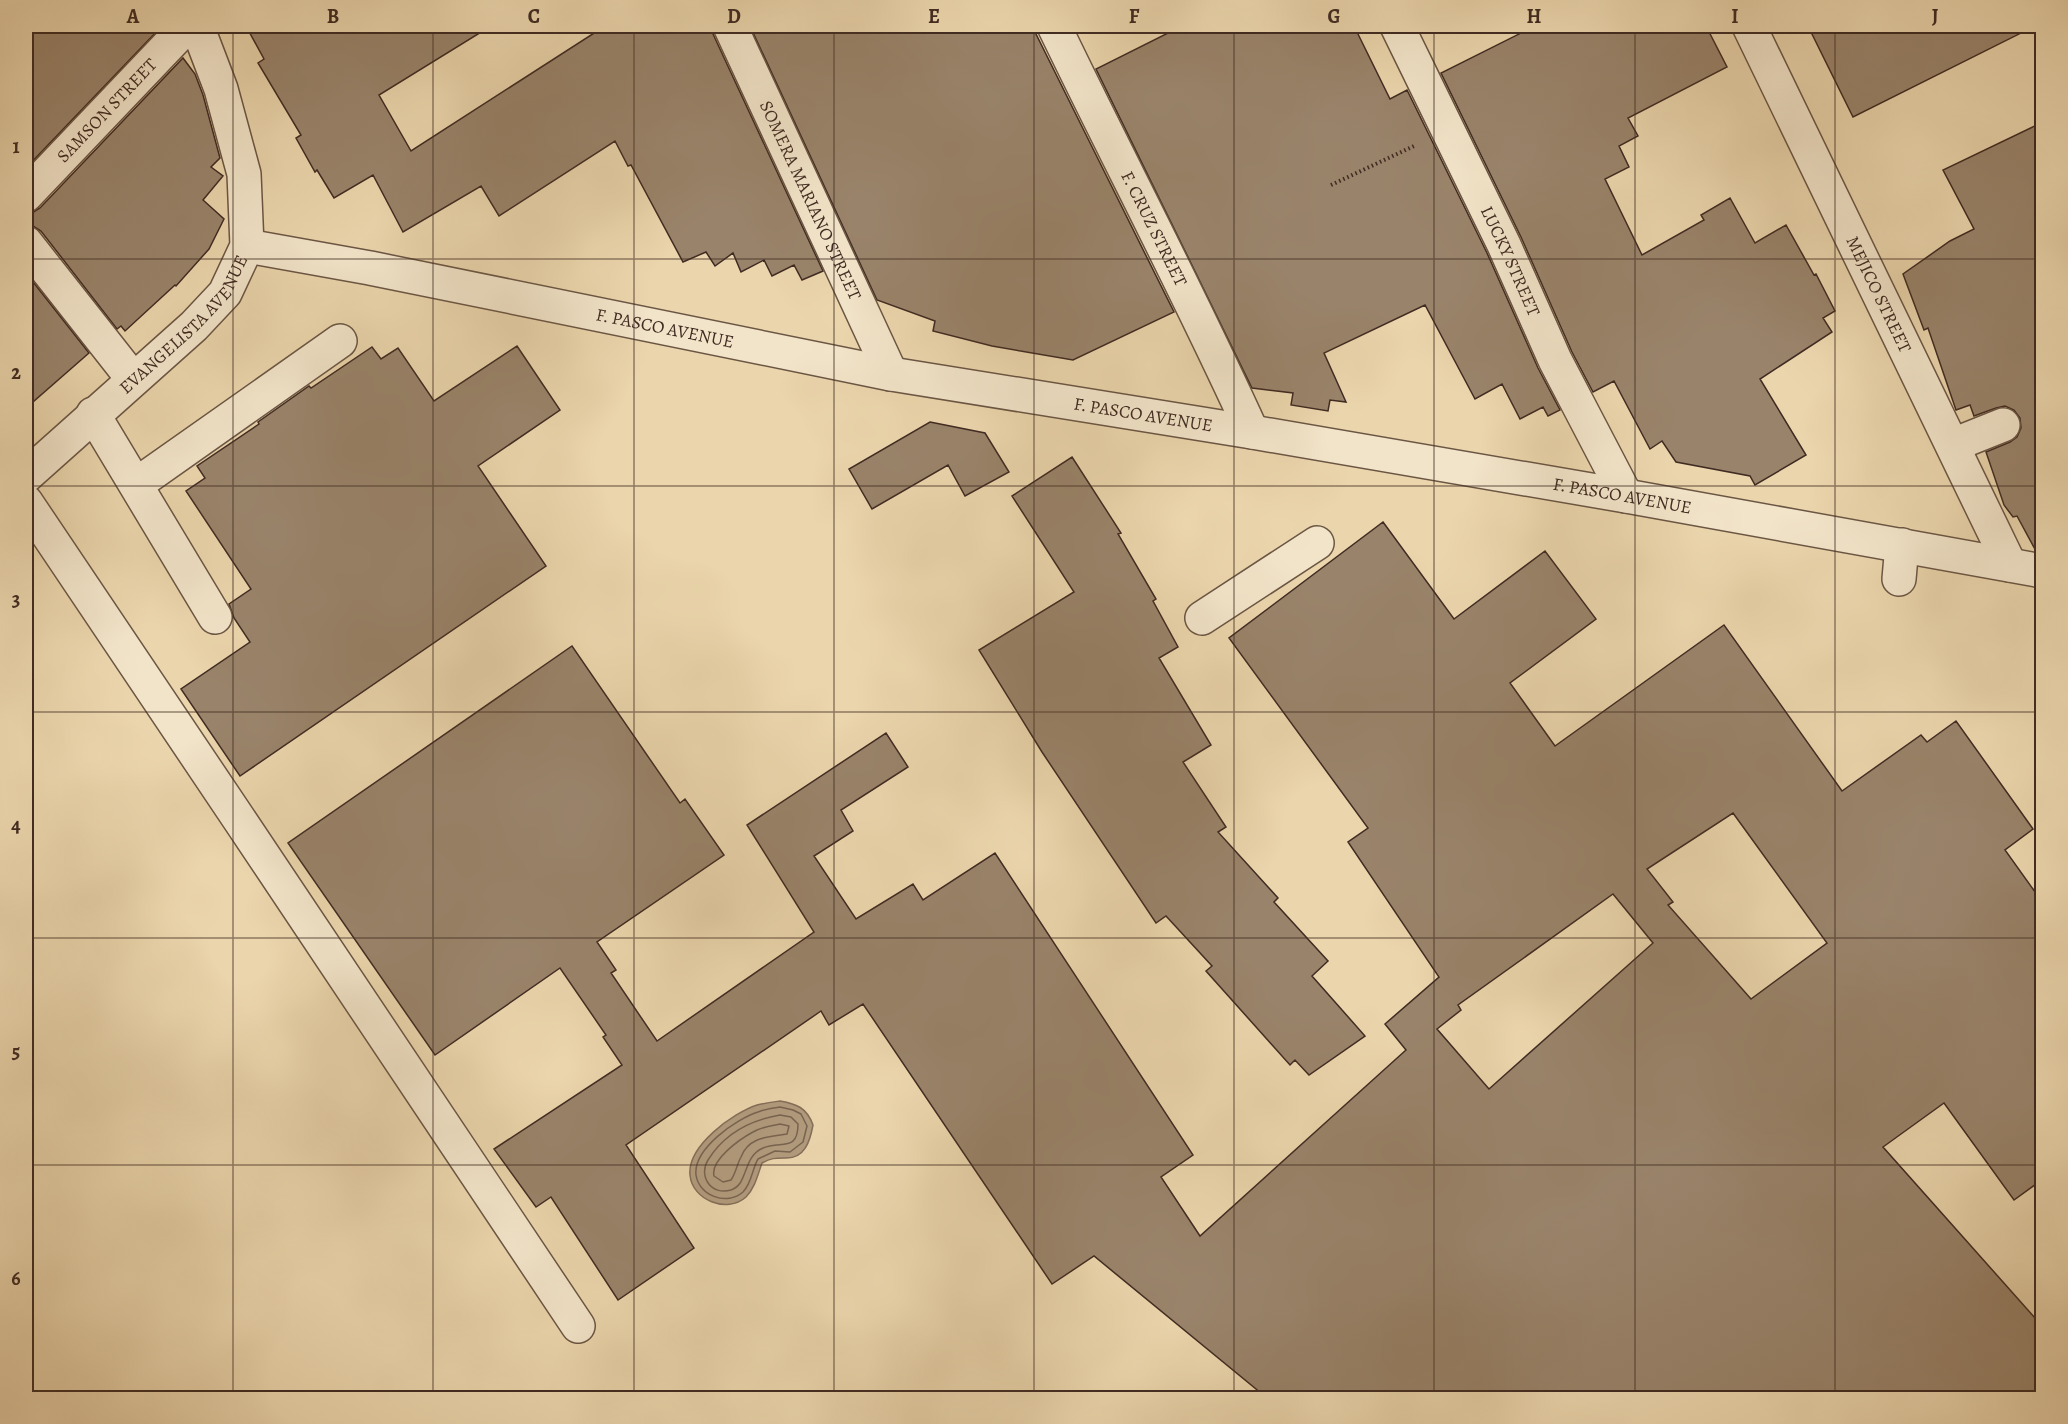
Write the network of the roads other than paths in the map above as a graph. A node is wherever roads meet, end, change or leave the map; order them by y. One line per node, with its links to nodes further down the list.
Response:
1 (187, 26): 7 (street, SAMSON STREET)
2 (197, 26): 9 (street, EVANGELISTA AVENUE)
3 (730, 26): 11 (street, SOMERA MARIANO STREET)
4 (1054, 26): 15 (street, F. CRUZ STREET)
5 (1397, 26): 19 (street, LUCKY STREET)
6 (1749, 26): 16 (street, MEJICO STREET)
7 (26, 195)
8 (26, 243): 12 (street)
9 (247, 246): 11 (street, F. PASCO AVENUE); 12 (street, EVANGELISTA AVENUE)
10 (340, 342): 18 (street)
11 (891, 374): 15 (street, F. PASCO AVENUE)
12 (133, 379): 13 (street, EVANGELISTA AVENUE)
13 (93, 414): 17 (street, EVANGELISTA AVENUE); 18 (street)
14 (2003, 426): 16 (street)
15 (1252, 432): 19 (street, F. PASCO AVENUE)
16 (1953, 445): 23 (street, MEJICO STREET)
17 (26, 476)
18 (137, 484): 26 (street)
19 (1626, 496): 22 (street, F. PASCO AVENUE)
20 (26, 502): 28 (street)
21 (1317, 543): 27 (street)
22 (1902, 545): 23 (street, F. PASCO AVENUE); 25 (street)
23 (2010, 565): 24 (street, F. PASCO AVENUE)
24 (2043, 571)
25 (1899, 579)
26 (215, 617)
27 (1202, 618)
28 (578, 1326)

